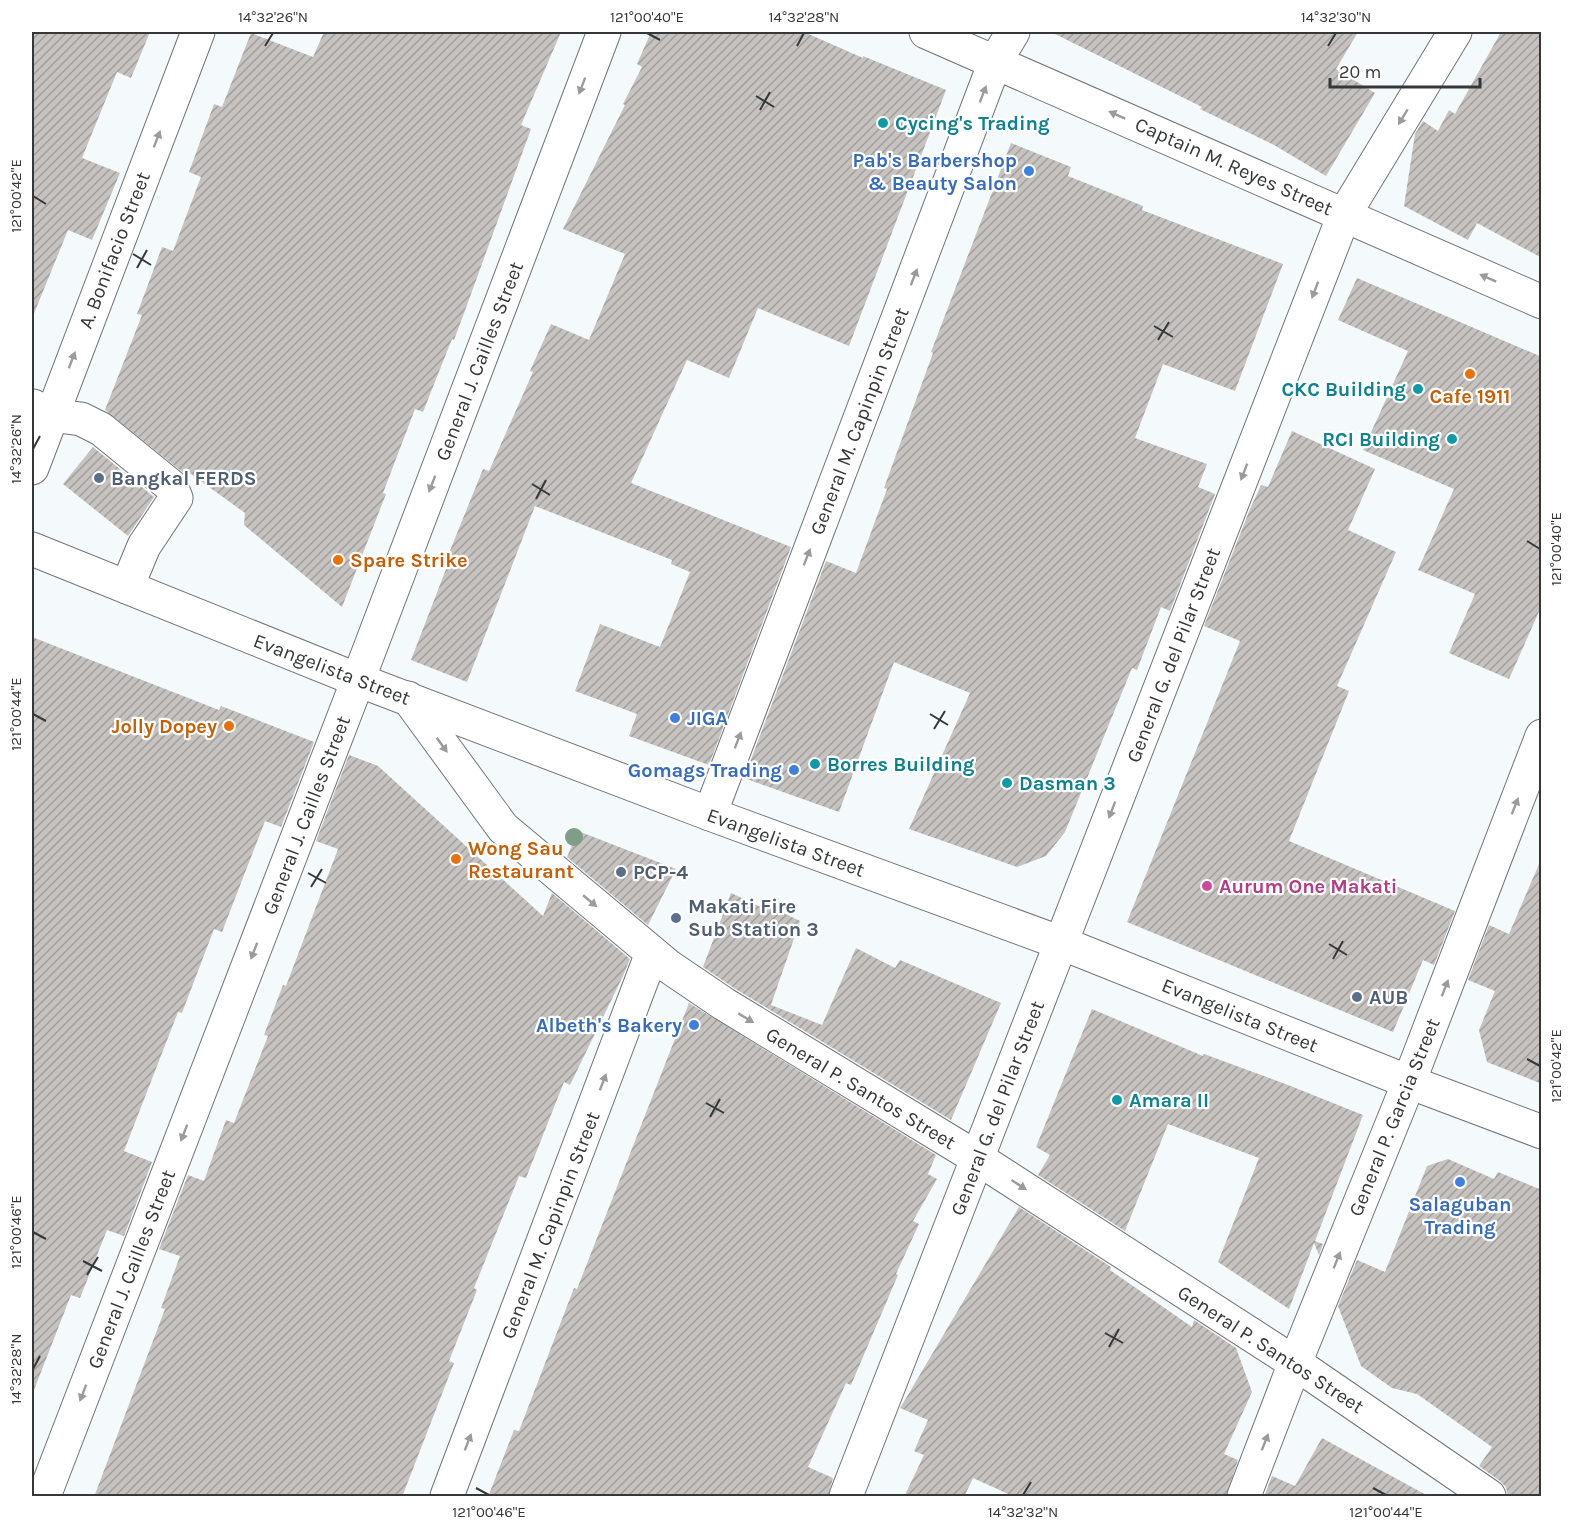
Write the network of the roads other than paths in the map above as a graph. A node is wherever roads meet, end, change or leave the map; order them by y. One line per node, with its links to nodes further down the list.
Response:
1 (198, 32): 9 (street, A. Bonifacio Street, one-way to 1)
2 (604, 32): 13 (street, General J. Cailles Street, one-way to 13)
3 (926, 32): 6 (street, Captain M. Reyes Street)
4 (1013, 32): 6 (street, General M. Capinpin Street)
5 (1455, 32): 7 (street, General G. del Pilar Street, one-way to 7)
6 (995, 62): 7 (street, Captain M. Reyes Street, one-way to 6); 16 (street, General M. Capinpin Street, one-way to 6)
7 (1344, 215): 8 (street, Captain M. Reyes Street, one-way to 7); 17 (street, General G. del Pilar Street, one-way to 17)
8 (1542, 302)
9 (41, 410): 10 (street, A. Bonifacio Street); 12 (street)
10 (32, 468)
11 (32, 549): 12 (street, Evangelista Street)
12 (127, 587): 13 (street, Evangelista Street)
13 (358, 680): 14 (street, Evangelista Street); 23 (street, General J. Cailles Street, one-way to 23)
14 (408, 698): 16 (street, Evangelista Street); 18 (street, General P. Santos Street, one-way to 18)
15 (1542, 736): 19 (street, General P. Garcia Street, one-way to 15)
16 (710, 814): 17 (street, Evangelista Street)
17 (1060, 943): 19 (street, Evangelista Street); 21 (street, General G. del Pilar Street)
18 (652, 953): 21 (street, General P. Santos Street, one-way to 21); 24 (street, General M. Capinpin Street, one-way to 18)
19 (1409, 1082): 20 (street, Evangelista Street); 22 (street, General P. Garcia Street, one-way to 19)
20 (1542, 1132)
21 (977, 1158): 22 (street, General P. Santos Street, one-way to 22); 25 (street, General G. del Pilar Street)
22 (1295, 1363): 26 (street, General P. Garcia Street, one-way to 22); 27 (street, General P. Santos Street)
23 (44, 1497)
24 (447, 1497)
25 (846, 1497)
26 (1244, 1497)
27 (1489, 1497)

